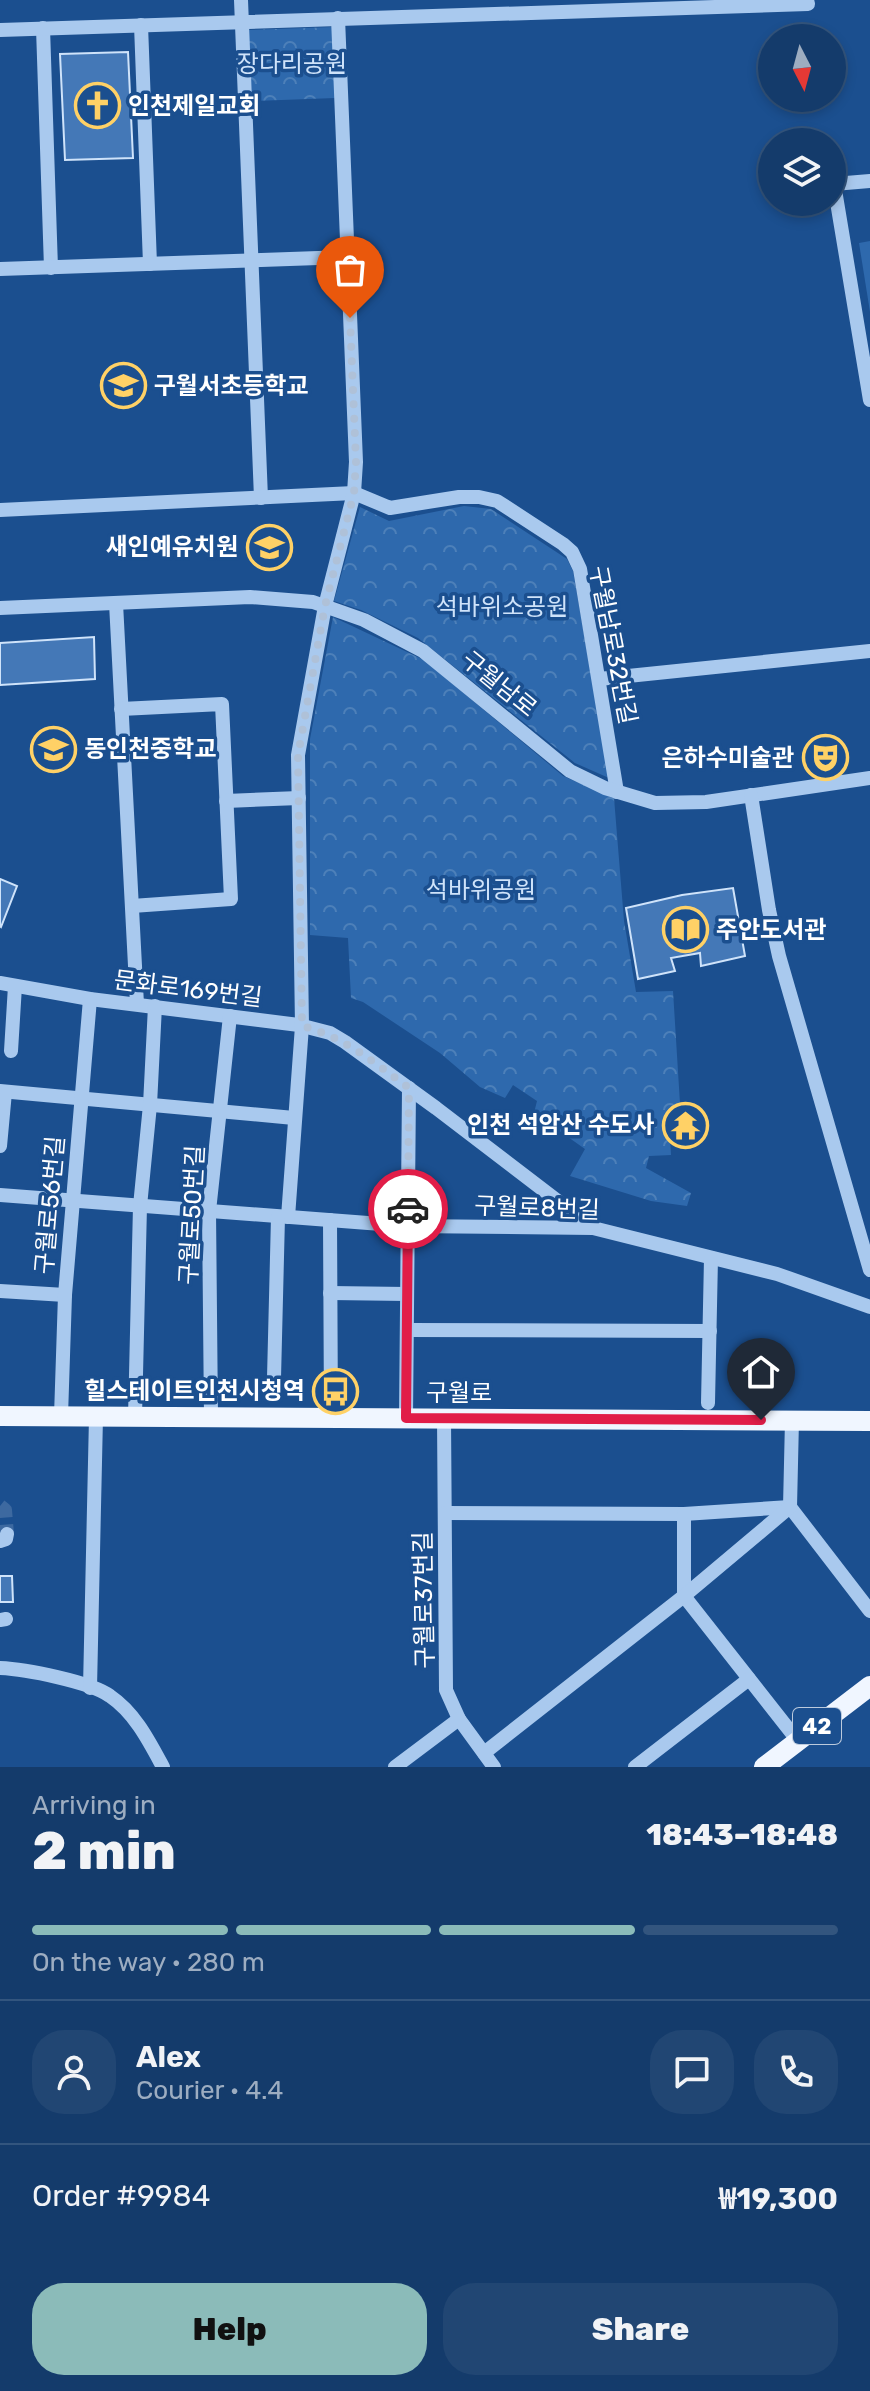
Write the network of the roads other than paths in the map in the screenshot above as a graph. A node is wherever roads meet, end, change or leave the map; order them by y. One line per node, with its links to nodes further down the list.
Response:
1 (241, 0): 5 (street)
2 (807, 0): 3 (street)
3 (620, 4): 4 (street)
4 (338, 18): 5 (street); 12 (street)
5 (241, 22): 6 (street); 13 (street)
6 (141, 25): 7 (street); 14 (street)
7 (43, 28): 8 (street); 15 (street)
8 (0, 30)
9 (870, 181): 10 (street)
10 (846, 183)
11 (839, 216): 17 (street)
12 (347, 257): 13 (street); 18 (street)
13 (251, 261): 14 (street); 19 (street)
14 (150, 264): 15 (street)
15 (51, 268): 16 (street)
16 (0, 269)
17 (870, 400)
18 (354, 493): 19 (street); 22 (street); 25 (street, 구월남로32번길)
19 (261, 498): 20 (street)
20 (0, 510)
21 (116, 603): 22 (street, 구월남로); 23 (street, 구월남로); 26 (street)
22 (325, 606): 28 (street, 구월남로); 30 (street)
23 (0, 608)
24 (870, 651): 25 (street)
25 (599, 679): 28 (street, 구월남로32번길)
26 (121, 709): 31 (street); 32 (street)
27 (870, 778): 29 (street, 구월남로)
28 (617, 792): 29 (street, 구월남로)
29 (751, 795): 56 (street)
30 (299, 798): 31 (street); 39 (street)
31 (226, 801): 32 (street)
32 (132, 906): 36 (street)
33 (0, 983): 34 (street, 문화로169번길)
34 (15, 986): 35 (street, 문화로169번길); 40 (street)
35 (90, 999): 36 (street, 문화로169번길); 43 (street, 구월로56번길)
36 (137, 1004): 37 (street, 문화로169번길)
37 (155, 1006): 38 (street, 문화로169번길); 44 (street)
38 (230, 1016): 39 (street, 문화로169번길); 45 (street, 구월로50번길)
39 (302, 1026): 41 (street, 문화로169번길); 46 (street)
40 (11, 1051)
41 (409, 1088): 54 (street); 55 (street, 문화로169번길)
42 (3, 1092): 43 (street); 47 (street)
43 (81, 1100): 44 (street); 49 (street, 구월로56번길)
44 (150, 1105): 45 (street); 50 (street)
45 (220, 1111): 46 (street); 51 (street, 구월로50번길)
46 (294, 1118): 52 (street)
47 (0, 1146)
48 (0, 1195): 49 (street, 구월로8번길)
49 (72, 1200): 50 (street, 구월로8번길); 62 (street, 구월로56번길)
50 (140, 1206): 51 (street, 구월로8번길); 71 (street)
51 (209, 1211): 52 (street, 구월로8번길); 72 (street, 구월로50번길)
52 (283, 1217): 53 (street, 구월로8번길); 66 (street)
53 (330, 1220): 54 (street, 구월로8번길); 60 (street)
54 (407, 1226): 55 (street, 구월로8번길); 61 (street)
55 (593, 1228): 57 (street, 구월로8번길)
56 (868, 1253): 58 (street)
57 (711, 1258): 63 (street, 구월로8번길); 65 (street)
58 (870, 1270)
59 (0, 1291): 62 (street)
60 (330, 1293): 61 (street); 73 (street)
61 (407, 1294): 64 (street)
62 (65, 1295): 69 (street, 구월로56번길)
63 (870, 1307)
64 (407, 1330): 65 (street); 74 (street)
65 (710, 1331): 67 (street)
66 (274, 1378)
67 (708, 1403)
68 (0, 1416): 69 (main road, 구월로)
69 (61, 1416): 70 (main road, 구월로)
70 (96, 1417): 71 (main road, 구월로); 86 (street)
71 (135, 1417): 72 (main road, 구월로)
72 (211, 1417): 73 (main road, 구월로)
73 (331, 1418): 74 (main road, 구월로)
74 (406, 1418): 75 (main road, 구월로)
75 (444, 1418): 76 (main road, 구월로); 79 (street, 구월로37번길)
76 (792, 1420): 77 (main road, 구월로); 78 (street)
77 (870, 1421)
78 (790, 1507): 80 (street); 81 (street); 82 (street)
79 (445, 1513): 80 (street); 87 (street, 구월로37번길)
80 (684, 1514): 81 (street)
81 (684, 1596): 84 (street); 89 (street)
82 (870, 1611)
83 (0, 1668): 86 (street)
84 (749, 1679): 88 (street); 93 (street)
85 (870, 1686): 88 (main road, 42)
86 (90, 1688): 90 (street)
87 (459, 1719): 89 (street, 구월로37번길); 91 (street)
88 (798, 1741): 94 (main road, 42)
89 (484, 1753): 92 (street, 구월로37번길)
90 (163, 1767)
91 (395, 1767)
92 (494, 1767)
93 (635, 1767)
94 (764, 1767)

